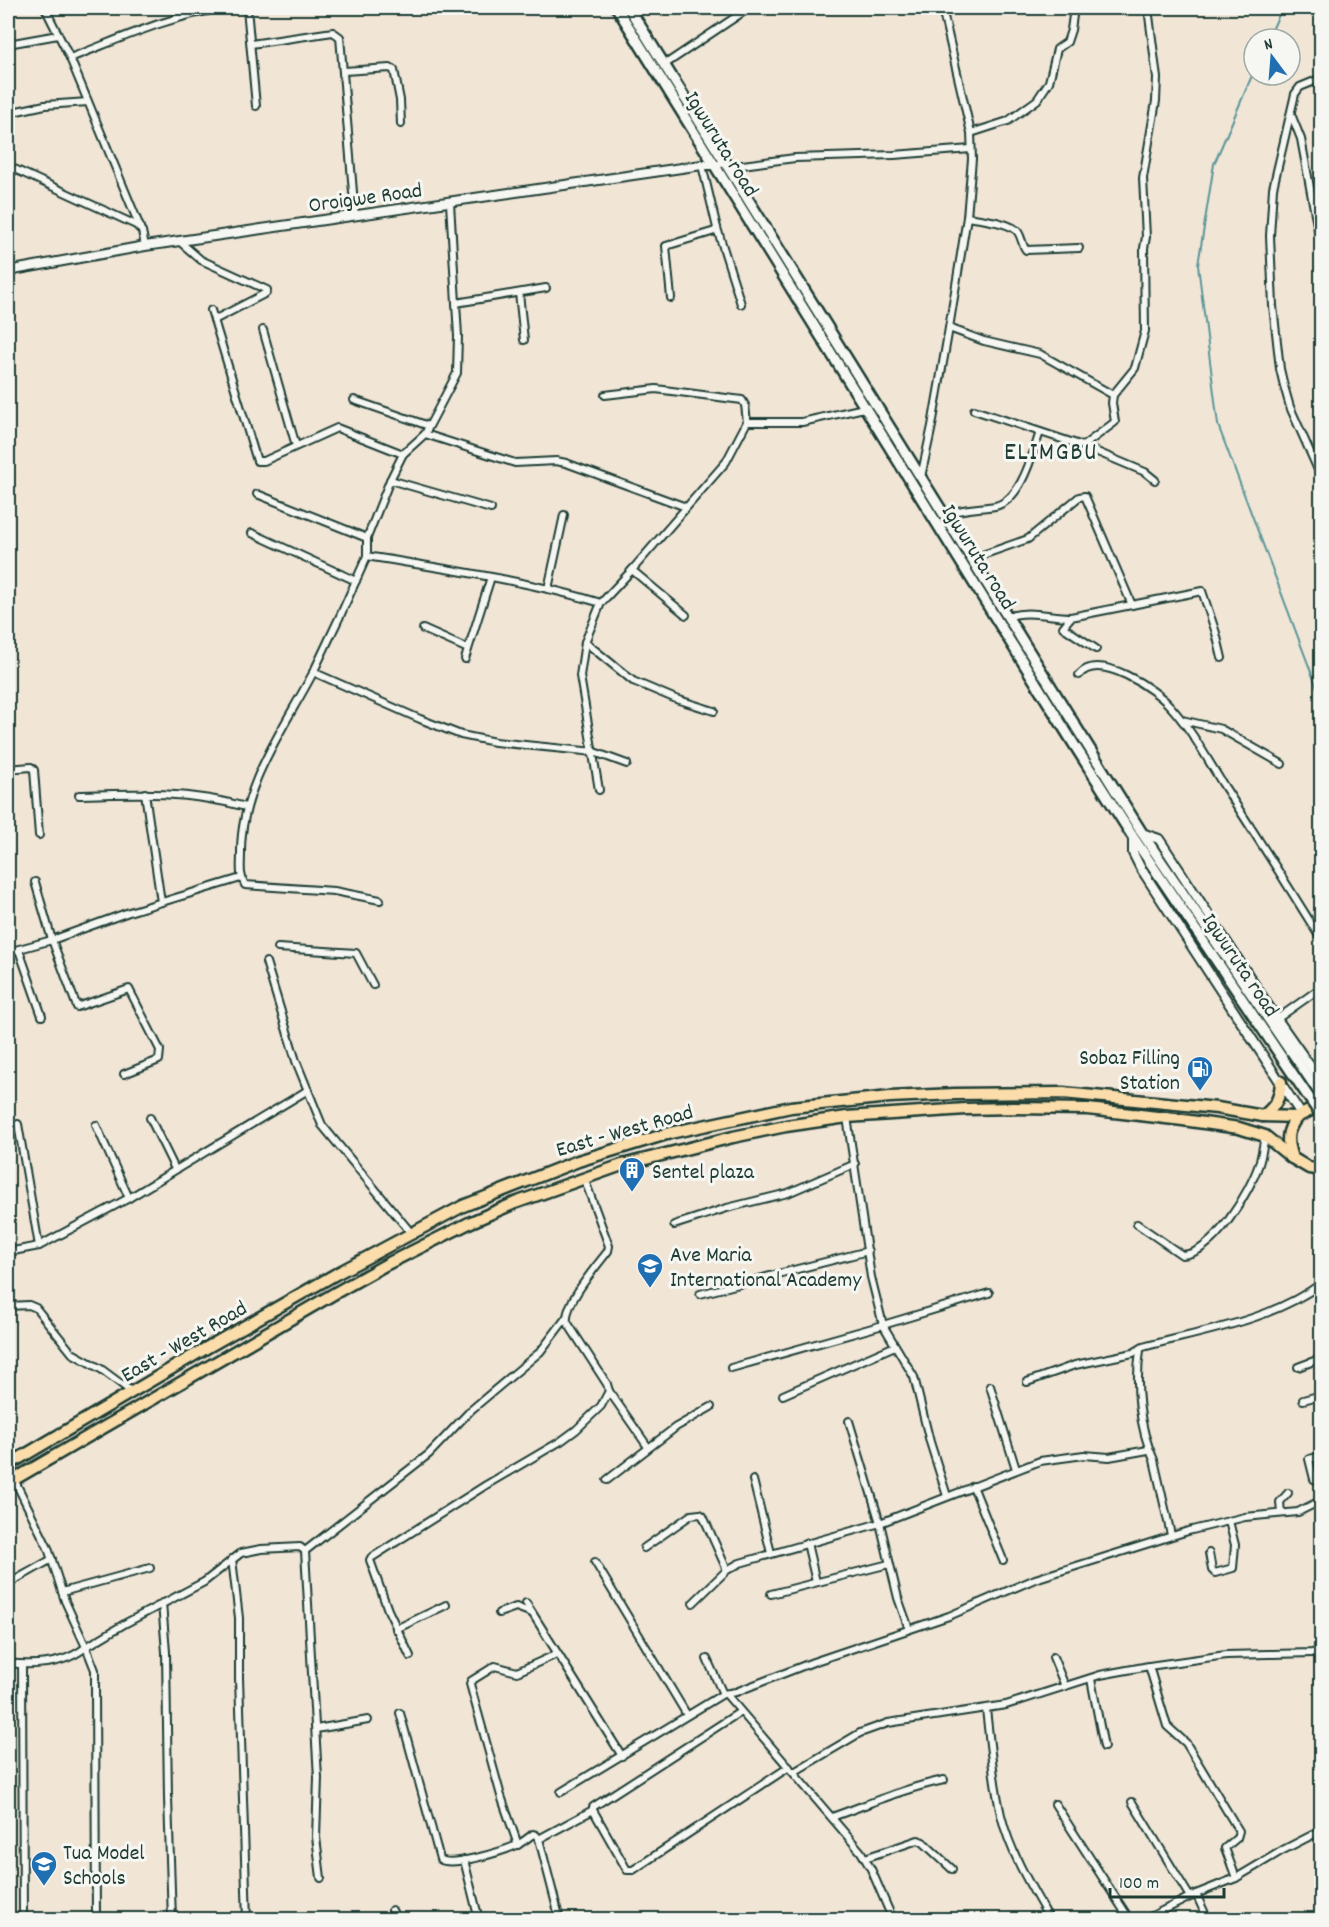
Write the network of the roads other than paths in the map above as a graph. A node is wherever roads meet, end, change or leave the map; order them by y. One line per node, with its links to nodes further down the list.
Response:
1 (45, 8): 10 (street)
2 (225, 8): 13 (street)
3 (247, 8): 12 (street)
4 (617, 8): 27 (main road, Igwuruta road)
5 (629, 8): 14 (main road, Igwuruta road)
6 (749, 8): 14 (street)
7 (942, 8): 22 (street)
8 (1074, 8): 22 (street)
9 (1148, 8): 51 (street)
10 (58, 35): 11 (street); 13 (street)
11 (8, 44)
12 (251, 44): 15 (street); 18 (street)
13 (69, 58): 17 (street)
14 (664, 64): 29 (main road, Igwuruta road)
15 (344, 71): 21 (street); 31 (street)
16 (1322, 78): 20 (street)
17 (88, 102): 19 (street); 33 (street)
18 (256, 106)
19 (8, 113)
20 (1290, 113): 23 (street); 24 (street)
21 (401, 124)
22 (971, 133): 25 (street)
23 (1285, 134): 24 (street); 63 (street)
24 (1299, 134): 38 (street)
25 (971, 149): 29 (street); 32 (street)
26 (702, 165): 27 (street, Oroigwe Road); 30 (street, Oroigwe Road); 34 (street)
27 (714, 165): 29 (street, Oroigwe Road); 53 (main road, Igwuruta road)
28 (8, 166): 33 (street)
29 (728, 167): 62 (main road, Igwuruta road)
30 (450, 203): 31 (street, Oroigwe Road); 43 (street)
31 (355, 216): 35 (street, Oroigwe Road)
32 (967, 217): 37 (street); 47 (street)
33 (140, 227): 36 (street)
34 (717, 228): 42 (street); 44 (street)
35 (179, 241): 36 (street, Oroigwe Road); 46 (street)
36 (146, 246): 39 (street, Oroigwe Road)
37 (1079, 248)
38 (1322, 252)
39 (8, 271)
40 (546, 288): 41 (street)
41 (519, 293): 43 (street); 49 (street)
42 (671, 298)
43 (456, 303): 56 (street)
44 (741, 304)
45 (211, 310): 46 (street)
46 (214, 320): 59 (street)
47 (949, 328): 51 (street); 62 (street)
48 (263, 330): 59 (street)
49 (524, 340)
50 (605, 395): 55 (street)
51 (1113, 395): 60 (street)
52 (354, 400): 56 (street)
53 (864, 408): 55 (street); 103 (main road, Igwuruta road)
54 (974, 410): 57 (street)
55 (747, 422): 67 (street)
56 (429, 426): 58 (street)
57 (1040, 432): 60 (street); 70 (street)
58 (425, 434): 61 (street); 67 (street)
59 (296, 446): 61 (street)
60 (1083, 446): 65 (street)
61 (403, 454): 64 (street)
62 (921, 477): 70 (main road, Igwuruta road)
63 (1322, 478)
64 (390, 480): 68 (street); 72 (street)
65 (1155, 480)
66 (257, 494): 72 (street)
67 (687, 507): 75 (street)
68 (491, 508)
69 (564, 515): 78 (street)
70 (944, 515): 74 (main road, Igwuruta road)
71 (252, 533): 77 (street)
72 (367, 538): 73 (street)
73 (367, 556): 76 (street); 77 (street)
74 (971, 559): 80 (street); 82 (main road, Igwuruta road)
75 (632, 570): 79 (street); 81 (street)
76 (491, 577): 78 (street); 86 (street)
77 (356, 581): 90 (street)
78 (548, 589): 79 (street)
79 (601, 603): 85 (street)
80 (1132, 605): 83 (street); 88 (street)
81 (686, 615)
82 (1007, 617): 83 (street); 103 (main road, Igwuruta road)
83 (1071, 617): 87 (street)
84 (423, 628): 86 (street)
85 (585, 642): 92 (street); 94 (street)
86 (468, 649): 89 (street)
87 (1096, 649)
88 (1222, 658)
89 (465, 659)
90 (313, 672): 94 (street); 101 (street)
91 (1079, 675): 93 (street)
92 (714, 711)
93 (1182, 720): 96 (street); 109 (street)
94 (594, 752): 95 (street); 98 (street)
95 (627, 764)
96 (1282, 764)
97 (8, 769): 102 (street)
98 (599, 790)
99 (145, 793): 100 (street); 101 (street); 107 (street)
100 (79, 795)
101 (246, 807): 104 (street)
102 (39, 835)
103 (1138, 835): 117 (street); 118 (main road, Igwuruta road); 122 (street)
104 (241, 878): 106 (street); 107 (street)
105 (35, 882): 108 (street)
106 (380, 900)
107 (161, 902): 108 (street)
108 (52, 940): 111 (street); 121 (street)
109 (1322, 941)
110 (278, 948): 114 (street)
111 (19, 950): 112 (street); 116 (street)
112 (8, 951)
113 (266, 962): 124 (street)
114 (373, 985)
115 (1322, 987): 117 (street)
116 (42, 1016)
117 (1277, 1019): 120 (street)
118 (1286, 1055): 126 (main road); 131 (main road, Igwuruta road, bridge)
119 (1322, 1067): 120 (street)
120 (1314, 1072): 123 (street)
121 (124, 1074)
122 (1281, 1082): 129 (street); 130 (main road)
123 (1322, 1083)
124 (308, 1090): 139 (street); 145 (street)
125 (1088, 1096): 127 (main road); 130 (main road, East - West Road); 145 (main road, East - West Road)
126 (1322, 1098)
127 (1088, 1109): 133 (main road, East - West Road); 136 (main road, East - West Road)
128 (1322, 1110): 129 (main road, East - West Road)
129 (1299, 1115): 130 (main road, East - West Road); 137 (main road)
130 (1263, 1116)
131 (1322, 1117)
132 (150, 1118): 139 (street)
133 (847, 1118): 138 (street); 141 (main road, East - West Road)
134 (18, 1124): 146 (street)
135 (96, 1125): 142 (street)
136 (1265, 1136): 137 (main road, East - West Road); 143 (street)
137 (1292, 1158): 140 (main road, East - West Road)
138 (855, 1164): 144 (street); 147 (street)
139 (176, 1169): 142 (street)
140 (1322, 1170)
141 (584, 1178): 153 (street); 176 (main road, East - West Road)
142 (129, 1198): 146 (street)
143 (1137, 1224)
144 (674, 1225)
145 (412, 1234): 163 (main road, East - West Road)
146 (39, 1246): 148 (street)
147 (868, 1251): 151 (street); 154 (street)
148 (8, 1252)
149 (1322, 1283): 156 (street)
150 (989, 1293): 154 (street)
151 (700, 1294)
152 (8, 1306): 163 (street)
153 (566, 1318): 162 (street); 188 (street)
154 (883, 1325): 155 (street); 159 (street)
155 (895, 1346): 164 (street); 180 (street)
156 (1140, 1350): 160 (street); 170 (street)
157 (1322, 1358): 158 (street)
158 (1298, 1366)
159 (731, 1368)
160 (1027, 1382)
161 (990, 1386): 173 (street)
162 (609, 1391): 169 (street); 208 (street)
163 (132, 1392): 172 (main road, East - West Road)
164 (783, 1395)
165 (1322, 1395): 166 (street)
166 (1303, 1400)
167 (711, 1407): 169 (street)
168 (849, 1421): 184 (street)
169 (648, 1447): 174 (street)
170 (1148, 1450): 173 (street); 185 (street)
171 (1322, 1456): 177 (street)
172 (8, 1465)
173 (1016, 1469): 178 (street)
174 (607, 1479)
175 (753, 1480): 189 (street)
176 (11, 1481): 191 (street)
177 (1322, 1483)
178 (973, 1486): 180 (street); 193 (street)
179 (1288, 1493): 182 (street)
180 (947, 1496): 184 (street)
181 (1322, 1500): 182 (street)
182 (1281, 1513): 183 (street)
183 (1229, 1521): 185 (street); 190 (street)
184 (880, 1523): 186 (street); 195 (street)
185 (1171, 1535): 209 (street)
186 (807, 1543): 189 (street); 198 (street)
187 (644, 1548): 197 (street)
188 (305, 1551): 192 (street); 227 (street)
189 (771, 1553): 197 (street)
190 (1209, 1553)
191 (52, 1559): 199 (street); 200 (street)
192 (232, 1560): 202 (street); 250 (street)
193 (1002, 1560)
194 (594, 1562): 225 (street)
195 (889, 1564): 198 (street); 209 (street)
196 (150, 1568): 200 (street)
197 (727, 1570): 204 (street)
198 (816, 1582): 201 (street)
199 (8, 1584)
200 (62, 1592): 210 (street)
201 (771, 1594)
202 (162, 1603): 210 (street); 249 (street)
203 (526, 1603): 207 (street)
204 (693, 1603)
205 (446, 1605): 208 (street)
206 (499, 1612): 207 (street)
207 (532, 1613): 212 (street)
208 (396, 1629): 213 (street)
209 (909, 1629): 221 (street)
210 (86, 1647): 217 (street); 248 (street)
211 (1322, 1651): 218 (street)
212 (557, 1654): 229 (street); 239 (street)
213 (410, 1656)
214 (1053, 1657): 220 (street)
215 (707, 1659): 221 (street)
216 (8, 1663): 217 (street)
217 (22, 1665): 247 (street)
218 (1149, 1666): 219 (street); 244 (street)
219 (1091, 1679): 220 (street); 228 (street)
220 (1065, 1686): 222 (street)
221 (725, 1694): 223 (street); 225 (street)
222 (986, 1709): 230 (street); 255 (street)
223 (740, 1712): 230 (street); 235 (street)
224 (400, 1713): 241 (street)
225 (687, 1714): 229 (street)
226 (368, 1720): 227 (street)
227 (316, 1729): 243 (street)
228 (1104, 1747)
229 (622, 1756): 232 (street)
230 (791, 1770): 235 (street); 236 (street)
231 (944, 1779): 236 (street)
232 (561, 1791)
233 (1132, 1802): 245 (street)
234 (1055, 1804): 256 (street)
235 (593, 1810): 238 (street)
236 (832, 1817): 240 (street)
237 (1322, 1830): 244 (street)
238 (539, 1839): 239 (street); 253 (street)
239 (518, 1845): 241 (street)
240 (865, 1858): 242 (street); 254 (street)
241 (464, 1860): 252 (street)
242 (952, 1869)
243 (321, 1878)
244 (1236, 1878): 245 (street)
245 (1193, 1896): 257 (street); 258 (street)
246 (392, 1910): 251 (street)
247 (23, 1920)
248 (96, 1920)
249 (172, 1920)
250 (247, 1920)
251 (397, 1920)
252 (480, 1920)
253 (560, 1920)
254 (893, 1920)
255 (1050, 1920)
256 (1130, 1920)
257 (1144, 1920)
258 (1208, 1920)

